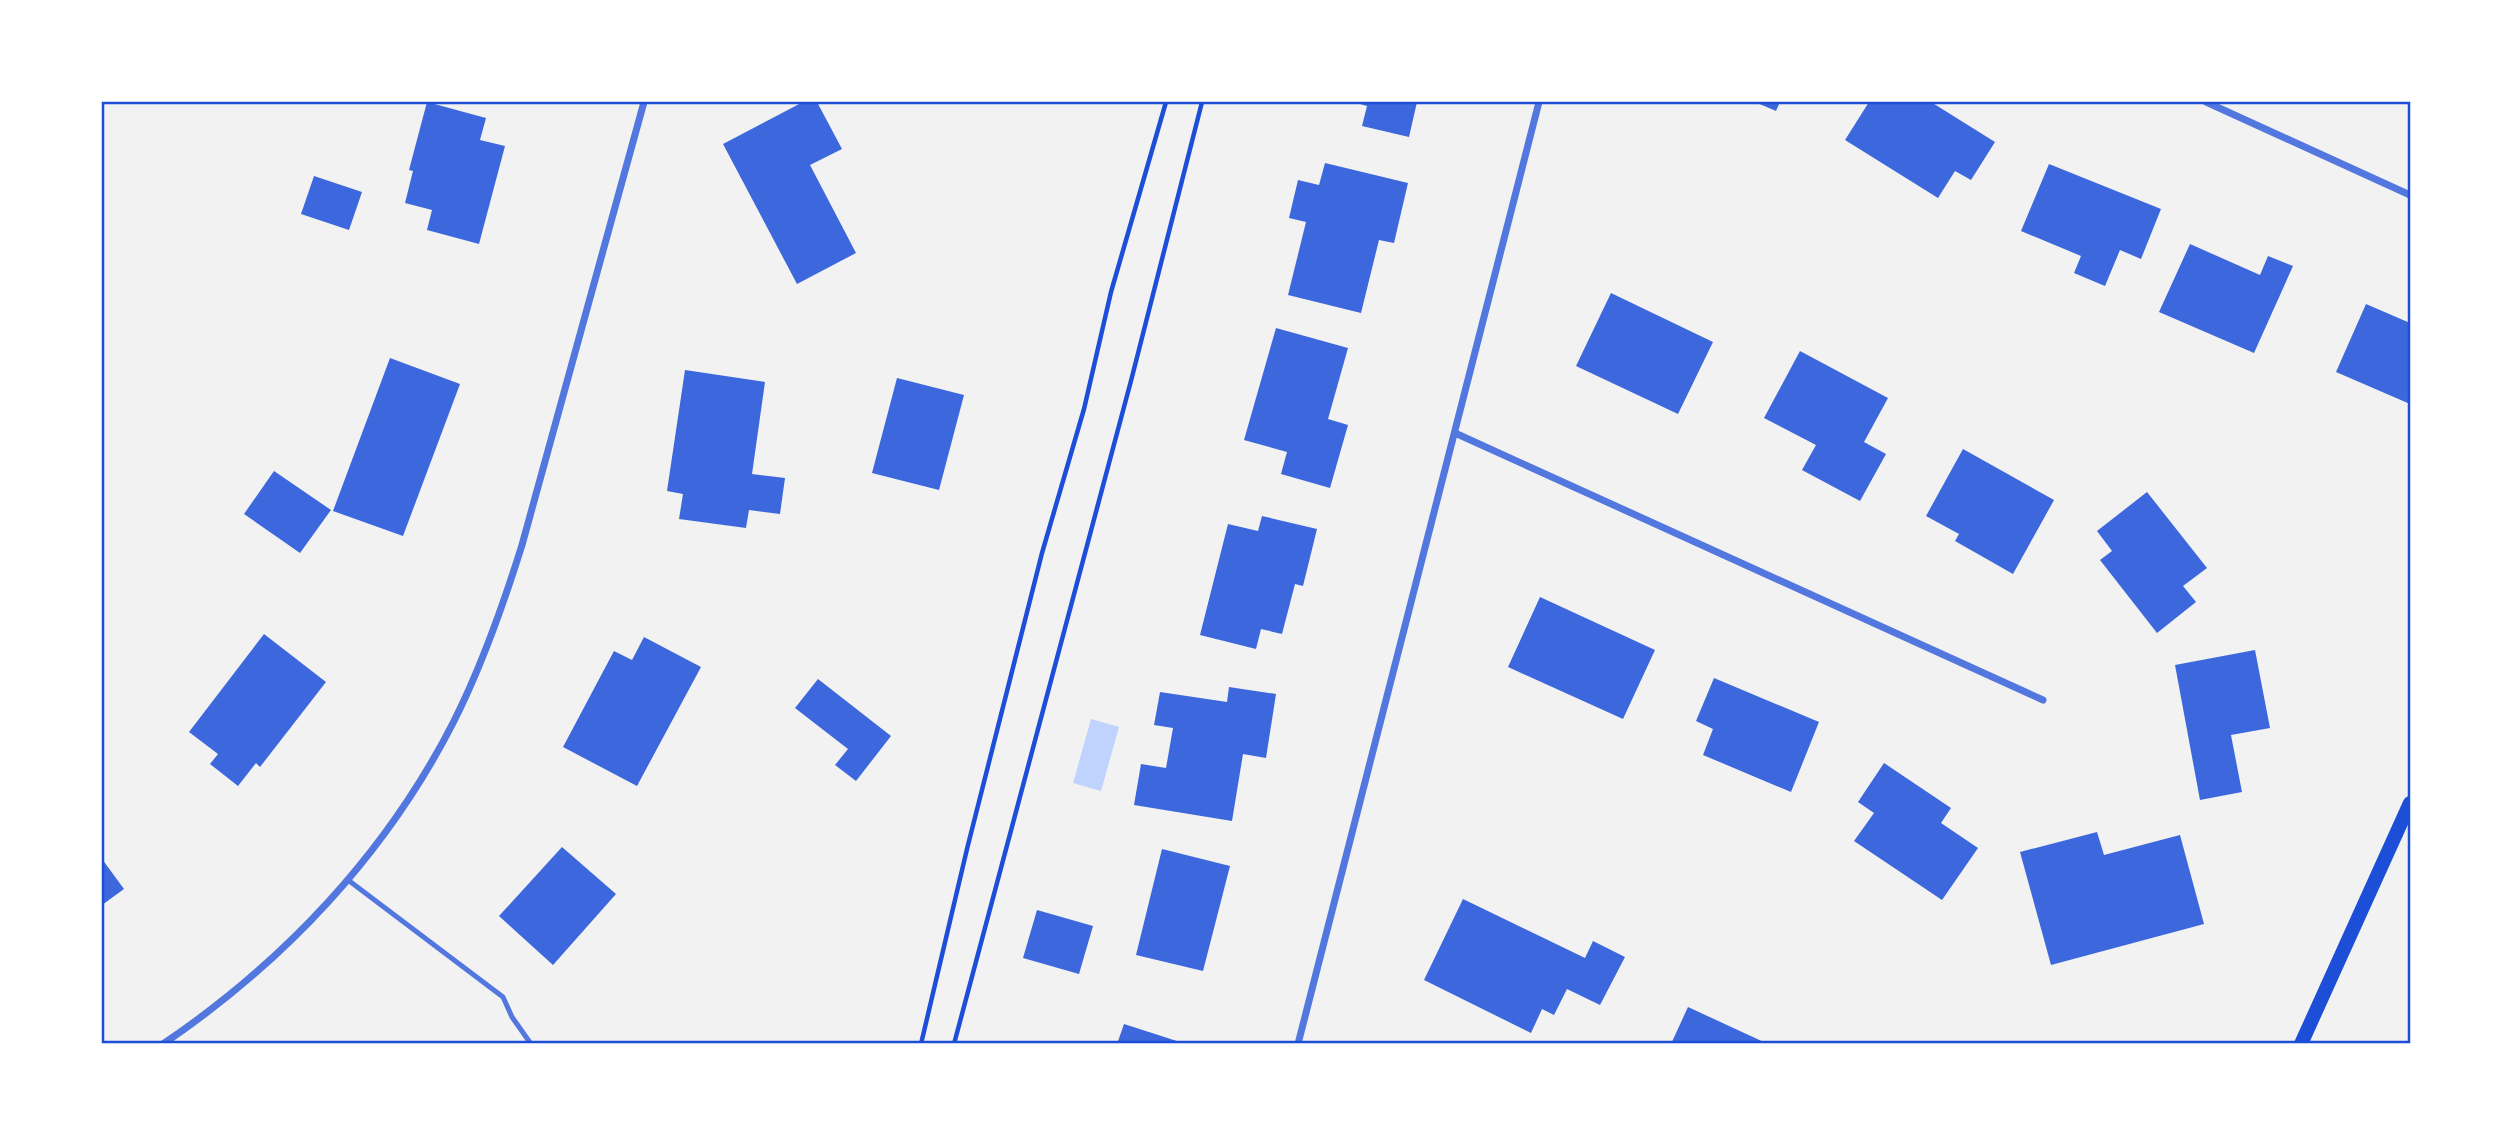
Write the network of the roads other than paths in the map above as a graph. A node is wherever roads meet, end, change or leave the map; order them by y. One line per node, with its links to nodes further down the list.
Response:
1 (644, 102): 8 (street)
2 (1539, 102): 5 (street)
3 (2206, 102): 4 (street)
4 (2410, 195)
5 (1455, 433): 6 (street); 11 (street)
6 (2043, 700)
7 (2410, 803): 12 (main road)
8 (348, 880): 9 (street); 10 (lane)
9 (163, 1044)
10 (531, 1044)
11 (1298, 1044)
12 (2301, 1044)

